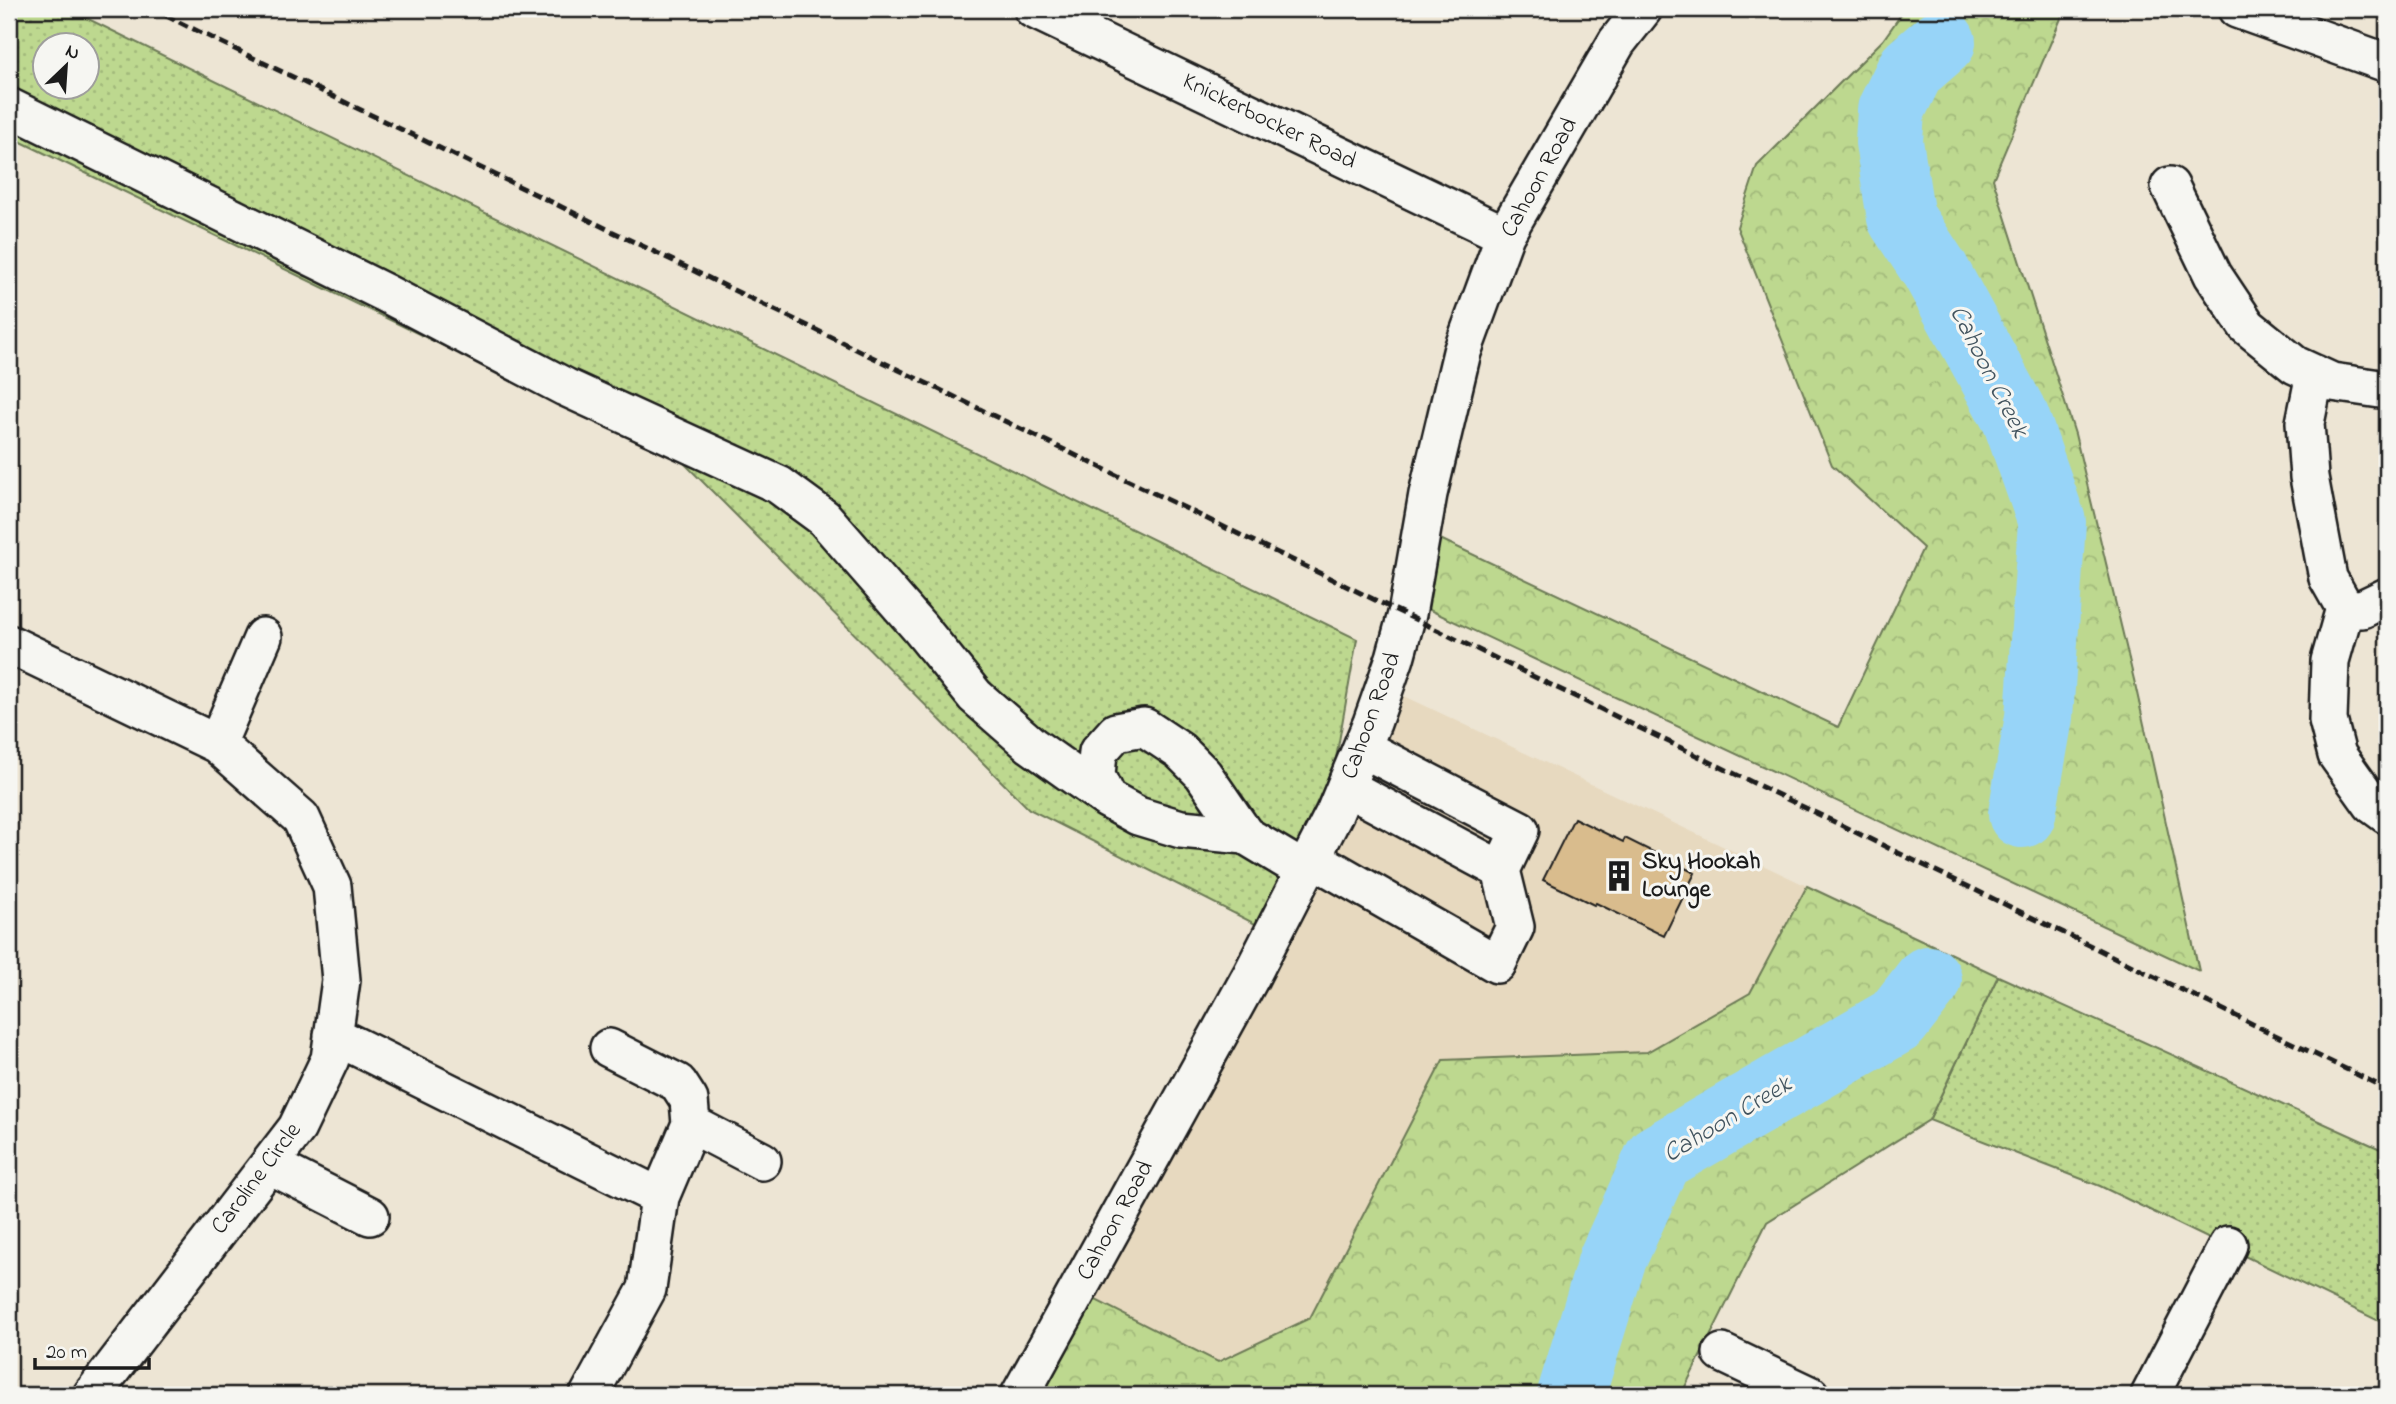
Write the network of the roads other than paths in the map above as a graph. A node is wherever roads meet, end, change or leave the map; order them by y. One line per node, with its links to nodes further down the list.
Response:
1 (1033, 9): 7 (street, Knickerbocker Road)
2 (1643, 9): 7 (street, Cahoon Road)
3 (2237, 9): 4 (street)
4 (2387, 63)
5 (9, 107): 17 (street)
6 (2170, 186): 8 (street)
7 (1505, 235): 15 (street, Cahoon Road)
8 (2315, 374): 9 (street); 11 (street)
9 (2387, 390)
10 (2387, 597): 11 (street)
11 (2345, 608): 18 (street)
12 (263, 637): 14 (street)
13 (9, 643): 14 (street, Caroline Circle)
14 (216, 744): 22 (street, Caroline Circle)
15 (1362, 748): 16 (street, Cahoon Road); 21 (street)
16 (1346, 787): 20 (street, Cahoon Road); 21 (street)
17 (1107, 799): 19 (street); 19 (street)
18 (2387, 815)
19 (1245, 835): 20 (street)
20 (1308, 864): 21 (street); 33 (street, Cahoon Road)
21 (1501, 870)
22 (333, 1035): 26 (street, Caroline Circle); 27 (street)
23 (609, 1048): 24 (street)
24 (691, 1124): 25 (street); 27 (street)
25 (762, 1161)
26 (270, 1165): 28 (street); 31 (street, Caroline Circle)
27 (660, 1197): 32 (street)
28 (370, 1216)
29 (2228, 1245): 35 (street)
30 (1722, 1353): 34 (street)
31 (92, 1395)
32 (589, 1395)
33 (1020, 1395)
34 (1811, 1395)
35 (2150, 1395)

